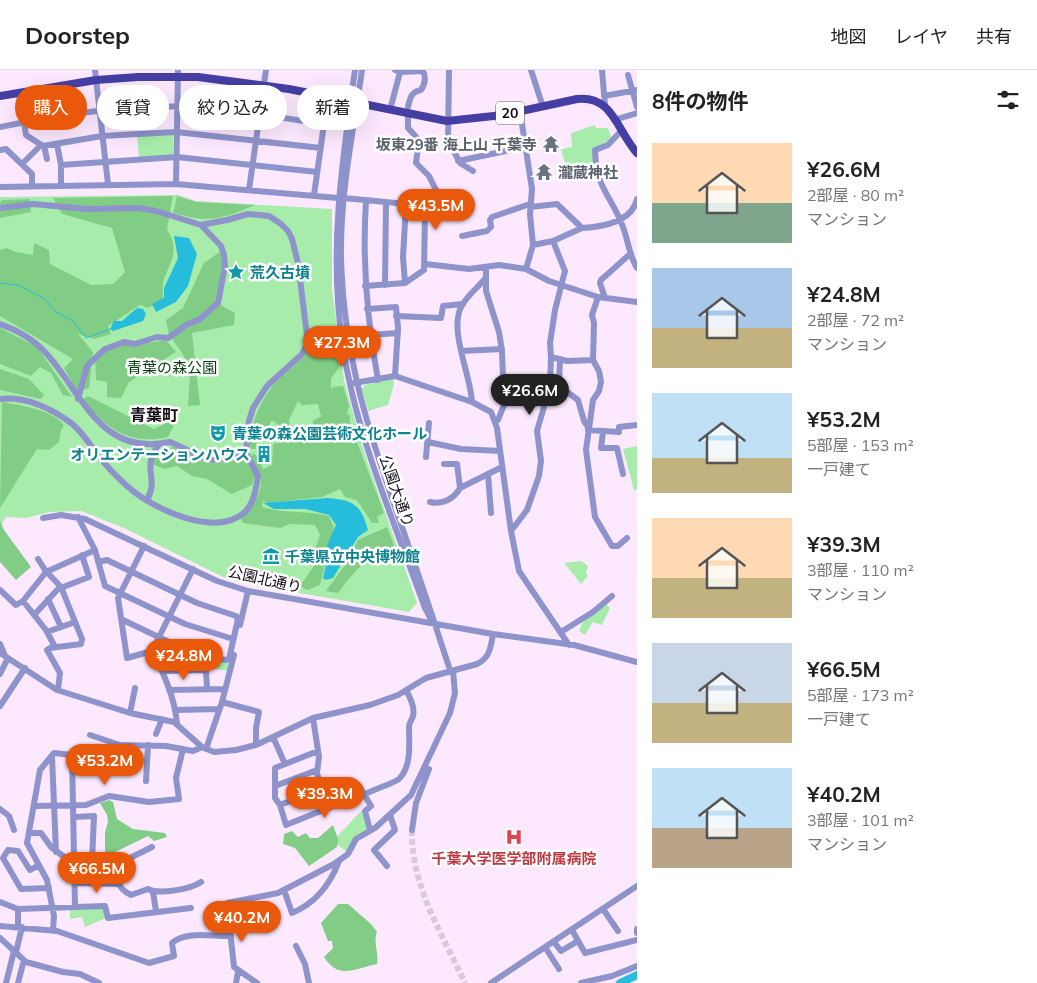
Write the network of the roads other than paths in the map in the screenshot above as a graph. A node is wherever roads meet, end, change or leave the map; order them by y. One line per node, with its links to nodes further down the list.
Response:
1 (94, 70): 11 (street)
2 (266, 70): 13 (street)
3 (355, 70): 14 (street, 公園大通り)
4 (362, 70): 15 (street, 公園大通り)
5 (448, 70): 33 (street)
6 (531, 70): 23 (street)
7 (602, 70): 20 (street)
8 (397, 71): 27 (street); 28 (street)
9 (178, 73): 11 (main road, 20); 13 (main road, 20); 25 (street)
10 (628, 76): 17 (street)
11 (96, 80): 12 (main road, 20); 16 (street)
12 (66, 85)
13 (265, 85)
14 (355, 85)
15 (358, 85)
16 (97, 90)
17 (634, 91): 20 (street); 26 (street)
18 (15, 94): 19 (main road, 20)
19 (0, 96)
20 (604, 96): 22 (street)
21 (369, 105): 27 (main road, 20)
22 (605, 105): 23 (main road, 20); 32 (main road)
23 (543, 106): 29 (main road, 20)
24 (169, 107): 25 (street)
25 (177, 107): 41 (street)
26 (637, 107)
27 (390, 110): 28 (main road, 20)
28 (408, 110): 33 (main road, 20); 73 (street)
29 (520, 111): 33 (main road, 20); 46 (street)
30 (637, 113): 32 (street)
31 (287, 119): 47 (street)
32 (614, 120): 40 (main road)
33 (447, 121): 52 (street)
34 (15, 124): 35 (street)
35 (0, 127)
36 (25, 130): 45 (street)
37 (101, 130): 42 (street)
38 (258, 130): 43 (street)
39 (350, 130): 66 (street, 公園大通り)
40 (621, 131): 49 (main road); 74 (street)
41 (176, 132): 42 (street); 43 (street); 50 (street)
42 (102, 136): 44 (street); 53 (street)
43 (256, 140): 47 (street); 56 (street)
44 (57, 144): 45 (street); 55 (street)
45 (43, 146): 51 (street); 54 (street)
46 (525, 147): 52 (street); 71 (street)
47 (321, 148): 58 (street)
48 (0, 150): 54 (street)
49 (637, 153)
50 (176, 157): 53 (street); 56 (street); 60 (street)
51 (47, 159)
52 (458, 160): 57 (street)
53 (105, 163): 55 (street); 59 (street)
54 (22, 164): 61 (street)
55 (61, 165): 62 (street)
56 (253, 165): 58 (street); 64 (street)
57 (473, 171)
58 (317, 172): 65 (street)
59 (108, 184): 60 (street); 62 (street)
60 (176, 184): 64 (street)
61 (32, 186): 62 (street); 63 (street)
62 (61, 186)
63 (0, 187)
64 (249, 190): 65 (street)
65 (314, 196): 66 (street)
66 (341, 198): 67 (street); 106 (street, 公園大通り)
67 (366, 201): 68 (street); 89 (street)
68 (386, 202): 70 (street); 88 (street)
69 (637, 202): 74 (street)
70 (406, 204): 73 (street); 86 (street)
71 (530, 205): 76 (street); 77 (street); 79 (street)
72 (0, 208): 75 (street)
73 (425, 212): 81 (street)
74 (620, 219): 76 (street); 80 (street)
75 (201, 225): 108 (street); 119 (street)
76 (582, 228): 78 (street)
77 (462, 236)
78 (553, 241): 79 (street); 87 (street)
79 (533, 245): 84 (street)
80 (630, 254): 83 (street); 90 (street)
81 (425, 264): 82 (street); 86 (street)
82 (486, 267): 84 (street); 85 (street)
83 (637, 268)
84 (526, 269): 87 (street)
85 (484, 280): 92 (street); 98 (street)
86 (405, 283): 88 (street)
87 (562, 284): 90 (street); 100 (street)
88 (385, 285): 89 (street)
89 (365, 286): 93 (street)
90 (602, 298): 91 (street); 102 (street)
91 (637, 302)
92 (463, 304): 94 (street); 99 (street)
93 (367, 309): 94 (street); 97 (street)
94 (396, 316): 96 (street)
95 (0, 324): 108 (street)
96 (398, 333): 97 (street); 103 (street)
97 (370, 335): 104 (street)
98 (502, 349): 99 (street); 105 (street)
99 (461, 351): 110 (street)
100 (551, 357): 101 (street); 107 (street)
101 (560, 359): 102 (street); 114 (street)
102 (592, 360): 114 (street)
103 (395, 376): 104 (street); 110 (street)
104 (378, 380): 106 (street)
105 (502, 381): 107 (street); 111 (street)
106 (353, 383): 153 (street, 公園大通り); 153 (street, 公園大通り)
107 (549, 392): 131 (street)
108 (78, 398): 117 (street)
109 (0, 399): 126 (street)
110 (472, 402): 111 (street)
111 (495, 421): 118 (street)
112 (429, 423): 116 (street)
113 (637, 426): 115 (street)
114 (588, 428): 115 (street); 132 (street)
115 (603, 432): 124 (street)
116 (428, 442): 118 (street); 120 (street)
117 (159, 444): 119 (street); 126 (street)
118 (500, 451): 122 (street)
119 (246, 453): 126 (street)
120 (426, 457)
121 (444, 464): 125 (street)
122 (502, 467): 123 (street); 131 (street)
123 (488, 474): 125 (street); 128 (street)
124 (623, 474)
125 (460, 488): 127 (street)
126 (147, 500)
127 (430, 502)
128 (490, 513)
129 (78, 517): 130 (street, 公園北通り); 133 (street, 公園北通り); 134 (street)
130 (43, 518)
131 (511, 531): 156 (street)
132 (627, 538)
133 (144, 546): 138 (street, 公園北通り); 139 (street)
134 (95, 550): 135 (street); 137 (street)
135 (82, 555): 140 (street); 141 (street)
136 (38, 559): 140 (street)
137 (98, 562): 139 (street); 144 (street)
138 (193, 569): 142 (street, 公園北通り); 145 (street)
139 (131, 571): 144 (street); 145 (street)
140 (46, 572): 141 (street); 148 (street)
141 (61, 587): 147 (street); 152 (street)
142 (248, 591): 153 (street, 公園北通り); 172 (street)
143 (2, 594): 148 (street)
144 (120, 594): 150 (street); 151 (street)
145 (180, 595): 150 (street); 159 (street)
146 (612, 596): 156 (street)
147 (48, 599): 149 (street); 154 (street)
148 (22, 601): 149 (street)
149 (34, 615): 155 (street)
150 (169, 617): 158 (street); 159 (street)
151 (123, 620): 158 (street); 163 (street)
152 (75, 622): 154 (street); 162 (street)
153 (433, 622): 157 (street, 公園北通り); 167 (street)
154 (61, 626): 155 (street)
155 (47, 632): 162 (street)
156 (561, 632): 161 (street)
157 (493, 634): 161 (street, 公園北通り); 167 (street)
158 (159, 638): 159 (street); 163 (street)
159 (233, 639)
160 (0, 644): 164 (street)
161 (569, 645): 165 (street, 公園北通り)
162 (55, 647): 173 (street)
163 (152, 651): 168 (street)
164 (4, 656): 166 (street); 169 (street)
165 (637, 662)
166 (25, 668): 173 (street); 177 (street)
167 (451, 669): 175 (street); 207 (street)
168 (163, 671): 171 (street); 174 (street)
169 (0, 674)
170 (135, 688): 179 (street)
171 (207, 689): 172 (street); 174 (street)
172 (225, 689): 176 (street)
173 (58, 690): 179 (street)
174 (169, 690): 178 (street)
175 (406, 690): 180 (street); 201 (street)
176 (221, 705): 178 (street); 189 (street); 190 (street)
177 (0, 706)
178 (176, 710): 182 (street)
179 (130, 713): 181 (street)
180 (312, 718): 185 (street); 192 (street)
181 (162, 719): 182 (street); 183 (street)
182 (177, 724): 190 (street)
183 (156, 734)
184 (90, 735): 187 (street)
185 (273, 737): 189 (street); 194 (street)
186 (441, 741): 211 (street)
187 (118, 744): 188 (street); 195 (street)
188 (148, 745): 191 (street); 197 (street)
189 (256, 745): 190 (street)
190 (204, 748): 191 (street)
191 (183, 749): 202 (street)
192 (318, 751): 194 (street); 196 (street)
193 (52, 756): 202 (street); 204 (street); 205 (street)
194 (285, 764): 198 (street)
195 (111, 767)
196 (317, 770): 198 (street); 200 (street)
197 (146, 781)
198 (275, 786): 203 (street)
199 (359, 786): 201 (street)
200 (323, 788): 203 (street); 203 (street)
201 (364, 795): 210 (street)
202 (74, 805): 205 (street); 208 (street)
203 (280, 805)
204 (34, 806): 205 (street); 212 (street)
205 (54, 806): 214 (street)
206 (0, 809): 209 (street)
207 (390, 814): 210 (street); 220 (street)
208 (74, 817): 215 (street); 218 (street)
209 (14, 830)
210 (370, 830): 216 (street)
211 (412, 830)
212 (29, 833): 214 (street); 219 (street)
213 (152, 847): 217 (street)
214 (56, 852): 218 (street)
215 (92, 861): 217 (street); 218 (street)
216 (339, 861): 226 (street); 226 (street)
217 (116, 862): 223 (street)
218 (75, 863): 222 (street)
219 (39, 865): 225 (street); 225 (street)
220 (387, 866)
221 (201, 882): 227 (street)
222 (76, 883): 223 (street); 230 (street)
223 (117, 884): 227 (street)
224 (637, 886): 234 (street)
225 (49, 888): 231 (street)
226 (284, 890): 228 (street)
227 (153, 892): 235 (street)
228 (251, 899): 236 (street); 244 (street)
229 (0, 902): 233 (street)
230 (75, 907): 231 (street); 235 (street)
231 (52, 908): 233 (street); 240 (street)
232 (191, 908): 235 (street)
233 (18, 909): 238 (street)
234 (603, 909): 241 (street); 242 (street)
235 (156, 911)
236 (254, 918)
237 (0, 926): 238 (street)
238 (20, 927): 240 (street); 251 (street)
239 (637, 929): 243 (street)
240 (53, 930): 244 (street)
241 (572, 930): 247 (street); 248 (street)
242 (618, 931)
243 (637, 933)
244 (231, 936): 255 (street)
245 (0, 938): 251 (street)
246 (637, 940): 247 (street)
247 (578, 941): 248 (street)
248 (554, 942): 250 (street)
249 (296, 946): 261 (street)
250 (544, 947): 254 (street); 262 (street)
251 (15, 952): 252 (street); 256 (street)
252 (24, 960): 257 (street); 258 (street)
253 (637, 966): 263 (street)
254 (558, 969)
255 (238, 972): 259 (street); 260 (street)
256 (6, 983)
257 (18, 983)
258 (99, 983)
259 (236, 983)
260 (257, 983)
261 (309, 983)
262 (491, 983)
263 (581, 983)

